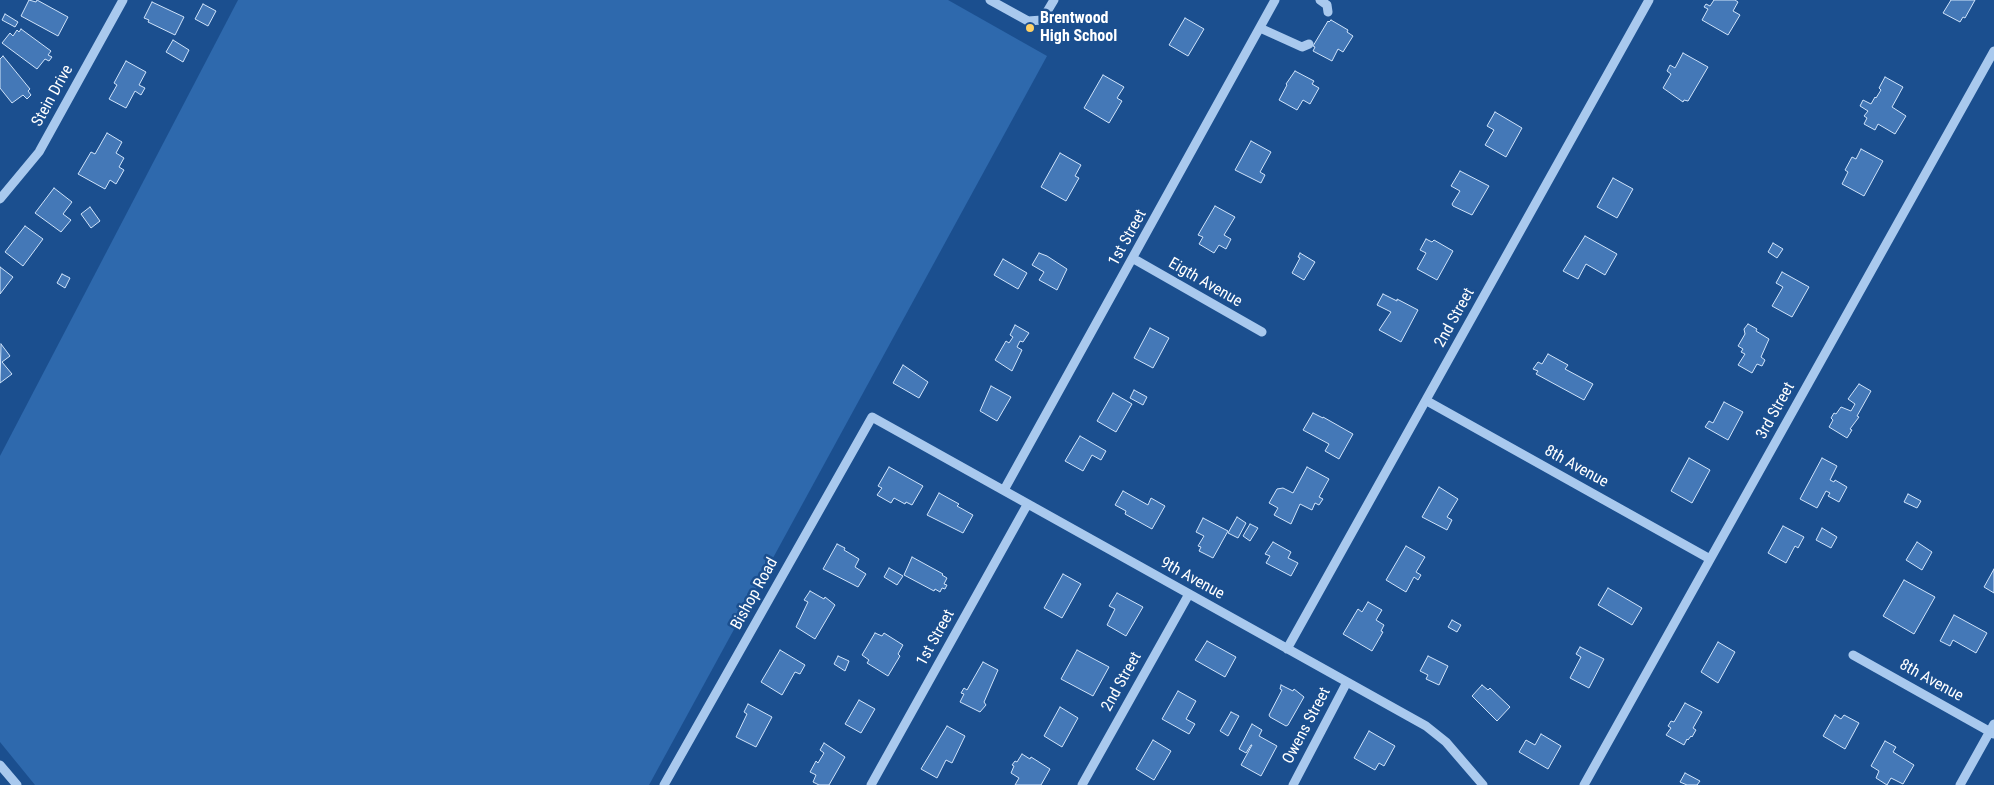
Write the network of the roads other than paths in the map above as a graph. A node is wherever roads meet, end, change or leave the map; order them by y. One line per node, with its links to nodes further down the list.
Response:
1 (123, 0): 11 (street, Stein Drive)
2 (990, 0): 3 (street)
3 (1054, 0)
4 (1276, 0): 8 (street, 1st Street)
5 (1320, 0): 7 (street)
6 (1648, 0): 14 (street, 2nd Street)
7 (1328, 12)
8 (1260, 28): 9 (street); 12 (street, 1st Street)
9 (1310, 44)
10 (1994, 51): 18 (street, 3rd Street)
11 (0, 199)
12 (1134, 259): 13 (street, Eigth Avenue); 16 (street, 1st Street)
13 (1262, 332)
14 (1427, 401): 18 (street, 8th Avenue); 20 (street, 2nd Street)
15 (872, 417): 16 (street, 9th Avenue); 26 (street, Bishop Road)
16 (1004, 490): 17 (street, 9th Avenue)
17 (1027, 505): 19 (street, 9th Avenue); 27 (street, 1st Street)
18 (1710, 559): 31 (street, 3rd Street)
19 (1189, 594): 20 (street, 9th Avenue); 28 (street, 2nd Street)
20 (1288, 649): 22 (street, 9th Avenue)
21 (1853, 655): 23 (street, 8th Avenue)
22 (1348, 682): 29 (street, Owens Street); 30 (street, 9th Avenue)
23 (1993, 730): 32 (street)
24 (0, 765): 25 (street)
25 (17, 785)
26 (664, 785)
27 (871, 785)
28 (1082, 785)
29 (1293, 785)
30 (1483, 785)
31 (1584, 785)
32 (1960, 785)

